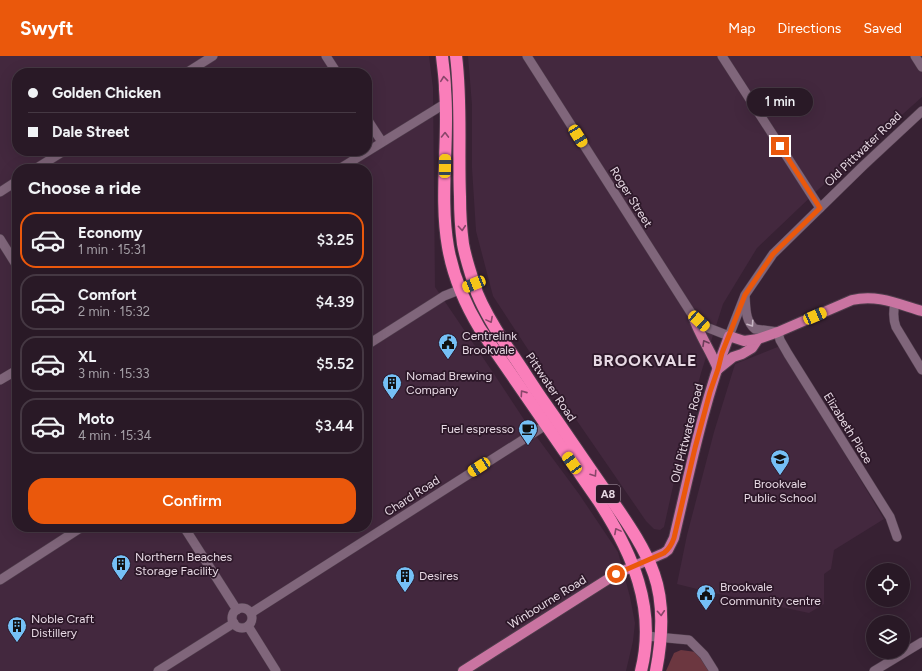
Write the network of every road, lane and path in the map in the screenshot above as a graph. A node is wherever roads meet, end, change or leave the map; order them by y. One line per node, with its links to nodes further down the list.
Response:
1 (212, 56): 9 (street)
2 (326, 56): 10 (street)
3 (442, 56): 11 (highway, A8, one-way to 3)
4 (456, 56): 25 (highway, Pittwater Road / A8, one-way to 25)
5 (528, 56): 30 (street, Roger Street)
6 (722, 56): 22 (street)
7 (915, 56): 8 (street)
8 (922, 67)
9 (194, 68)
10 (334, 68)
11 (446, 103): 14 (street); 26 (highway, A8, one-way to 11)
12 (922, 111): 22 (street, Old Pittwater Road)
13 (372, 127): 14 (street)
14 (382, 142): 15 (street)
15 (372, 148)
16 (56, 156): 18 (street)
17 (360, 156): 19 (street)
18 (43, 164)
19 (347, 164)
20 (12, 184): 21 (street)
21 (0, 192)
22 (820, 208): 27 (street, Old Pittwater Road)
23 (0, 239): 24 (street)
24 (12, 258)
25 (474, 284): 26 (street); 43 (highway, Pittwater Road / A8, one-way to 43)
26 (460, 290): 34 (street); 39 (highway, A8, one-way to 26)
27 (745, 295): 31 (street, one-way to 31); 32 (street, Old Pittwater Road)
28 (895, 303): 29 (main road); 31 (main road); 36 (street)
29 (922, 311)
30 (693, 316): 32 (street, Roger Street); 35 (main road, one-way to 30)
31 (778, 332): 33 (main road); 42 (street, Elizabeth Place)
32 (729, 336): 33 (main road); 35 (main road, Old Pittwater Road)
33 (758, 339): 35 (main road)
34 (372, 342)
35 (718, 369): 43 (main road, Old Pittwater Road)
36 (922, 370)
37 (12, 373): 38 (street)
38 (0, 380)
39 (546, 425): 44 (highway, A8, one-way to 39); 47 (street, Chard Road)
40 (74, 532): 45 (street)
41 (187, 532): 46 (street)
42 (897, 537)
43 (648, 560): 44 (main road, Winbourne Road); 51 (highway, Pittwater Road / A8, one-way to 51)
44 (634, 566): 50 (highway, A8); 55 (main road, Winbourne Road)
45 (0, 580)
46 (237, 610): 47 (street); 48 (street)
47 (251, 613): 49 (street)
48 (234, 623): 49 (street); 53 (street)
49 (248, 626): 54 (street)
50 (646, 636): 51 (street); 56 (highway, A8)
51 (661, 637): 57 (highway, Pittwater Road / A8); 58 (street)
52 (922, 642): 59 (street)
53 (158, 671)
54 (276, 671)
55 (463, 671)
56 (641, 671)
57 (656, 671)
58 (714, 671)
59 (874, 671)

